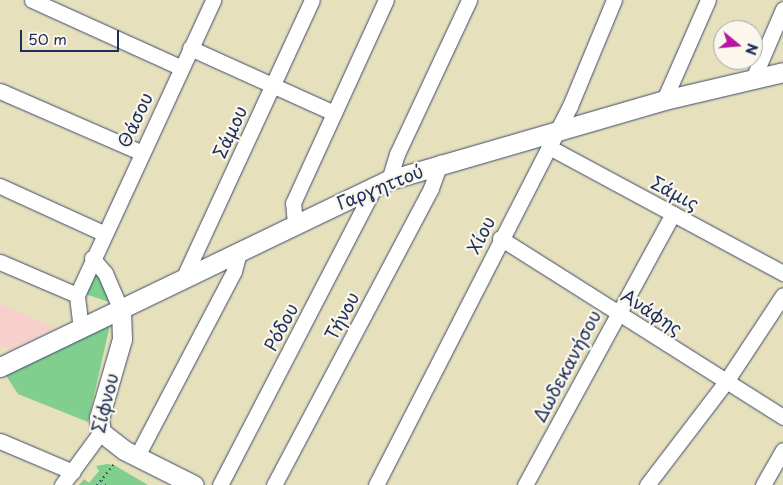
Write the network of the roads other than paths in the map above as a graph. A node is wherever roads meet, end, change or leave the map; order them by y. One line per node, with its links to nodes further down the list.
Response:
1 (32, 0): 10 (street)
2 (213, 0): 9 (street, Θάσου)
3 (312, 0): 13 (street, Σάμου)
4 (386, 0): 16 (street)
5 (469, 0): 21 (street, Ρόδου)
6 (614, 0): 17 (street, Χίου)
7 (708, 0): 15 (street)
8 (783, 9): 12 (street)
9 (190, 48): 10 (street, Θάσου); 13 (street)
10 (180, 67): 19 (street, Θάσου)
11 (783, 72): 12 (street, Γαργηττού)
12 (753, 79): 15 (street, Γαργηττού)
13 (272, 85): 16 (street); 31 (street, Σάμου)
14 (0, 91): 19 (street)
15 (664, 100): 17 (street, Γαργηττού)
16 (334, 113): 24 (street)
17 (558, 130): 18 (street, Χίου); 20 (street, Γαργηττού)
18 (549, 147): 23 (street, Σάμις); 26 (street, Χίου)
19 (140, 152): 25 (street, Θάσου)
20 (440, 163): 21 (street, Γαργηττού); 48 (street, Τήνου)
21 (382, 183): 24 (street, Γαργηττού); 47 (street, Ρόδου)
22 (0, 186): 25 (street)
23 (673, 214): 30 (street, Σάμις); 35 (street, Δωδεκανήσου)
24 (294, 224): 27 (street, Γαργηττού)
25 (103, 232): 28 (street, Θάσου)
26 (500, 238): 35 (street, Ανάφης); 49 (street, Χίου)
27 (239, 252): 31 (street, Γαργηττού); 43 (street)
28 (92, 258): 33 (street, Θάσου); 34 (street)
29 (0, 262): 33 (street)
30 (783, 273)
31 (183, 279): 34 (street, Γαργηττού)
32 (783, 295): 38 (street)
33 (77, 296): 36 (street)
34 (121, 310): 36 (street, Γαργηττού); 40 (street, Σίφνου)
35 (618, 312): 38 (street, Ανάφης); 50 (street, Δωδεκανήσου)
36 (88, 325): 37 (street, Γαργηττού)
37 (0, 367)
38 (725, 383): 39 (street, Ανάφης); 51 (street)
39 (783, 417)
40 (101, 432): 43 (street); 44 (street, Σίφνου)
41 (0, 441): 44 (street)
42 (783, 450): 52 (street)
43 (130, 453): 46 (street)
44 (73, 472): 45 (street, Σίφνου)
45 (62, 485)
46 (194, 485)
47 (220, 485)
48 (274, 485)
49 (376, 485)
50 (525, 485)
51 (647, 485)
52 (763, 485)

